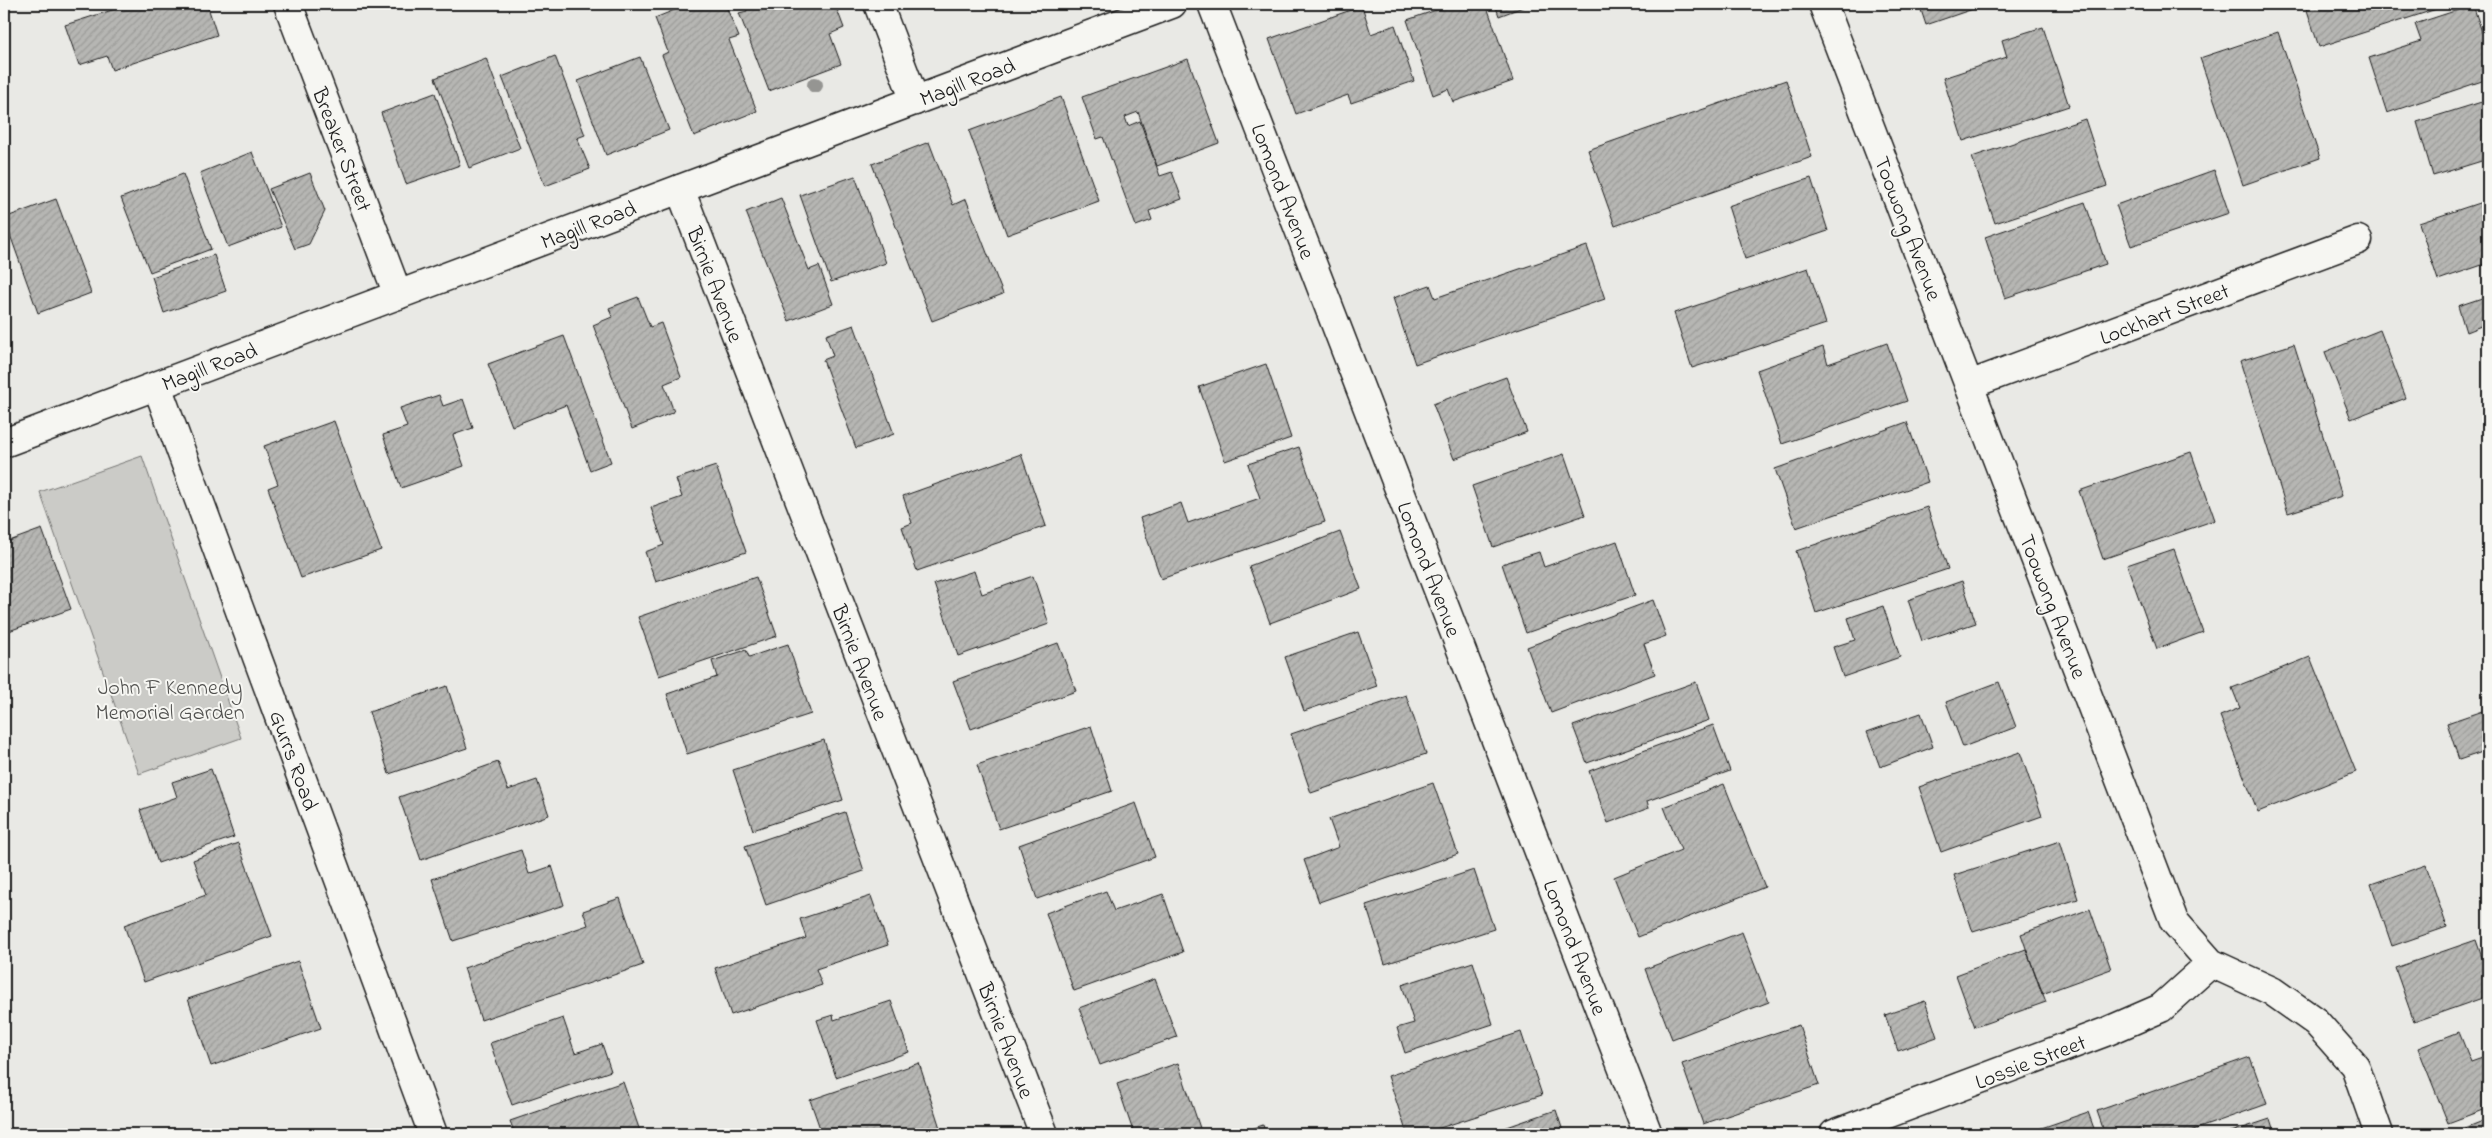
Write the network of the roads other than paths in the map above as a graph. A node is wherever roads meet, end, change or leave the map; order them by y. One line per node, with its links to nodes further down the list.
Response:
1 (288, 4): 9 (street, Breaker Street)
2 (878, 4): 6 (street)
3 (1172, 4): 6 (street, Magill Road)
4 (1212, 4): 16 (street, Lomond Avenue)
5 (1823, 4): 11 (street, Toowong Avenue)
6 (915, 101): 7 (street, Magill Road)
7 (680, 189): 9 (street, Magill Road); 15 (street, Birnie Avenue)
8 (2358, 240): 11 (street, Lockhart Street)
9 (398, 295): 10 (street, Magill Road)
10 (157, 386): 12 (street, Magill Road); 14 (street, Gurrs Road)
11 (1969, 386): 13 (street, Toowong Avenue)
12 (4, 443)
13 (2211, 963): 17 (street, Lossie Street); 18 (street, Toowong Avenue)
14 (433, 1134)
15 (1044, 1134)
16 (1648, 1134)
17 (1834, 1134)
18 (2379, 1134)

